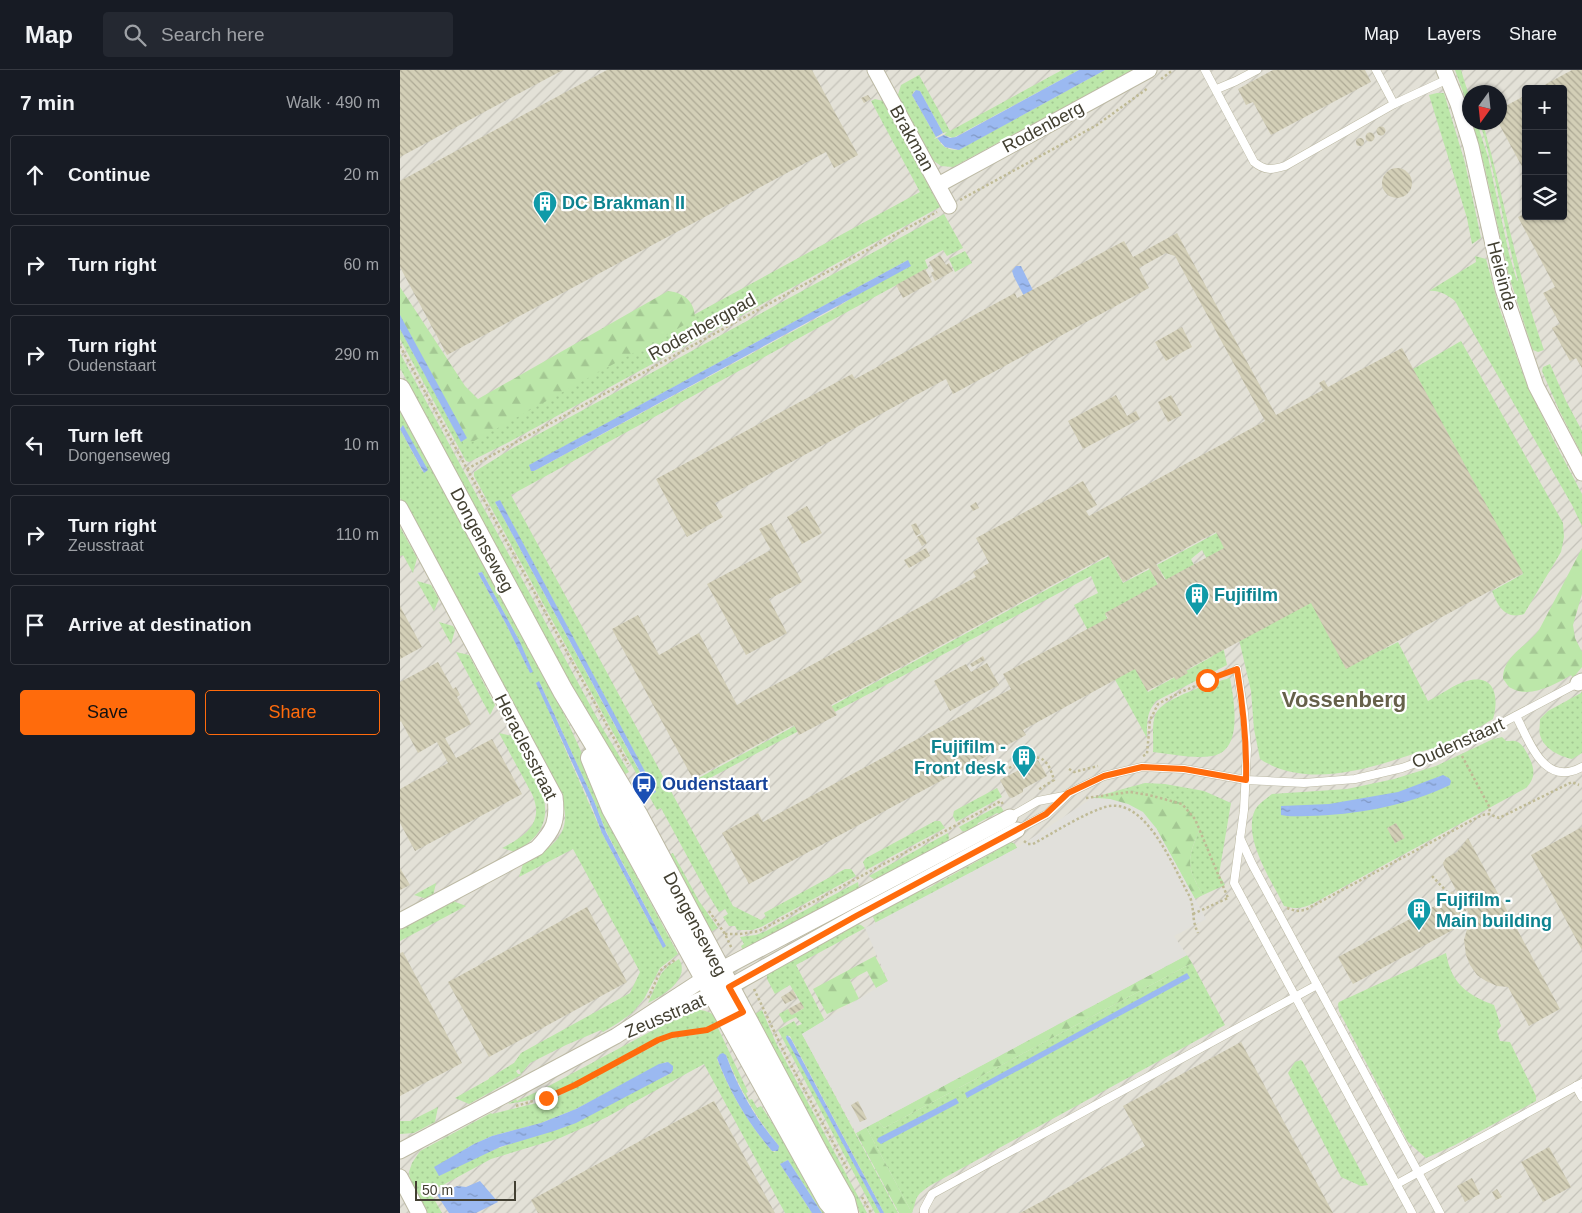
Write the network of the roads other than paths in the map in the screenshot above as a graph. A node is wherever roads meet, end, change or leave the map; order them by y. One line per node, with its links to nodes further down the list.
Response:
1 (875, 70): 9 (street, Brakman)
2 (1205, 70): 7 (lane)
3 (1257, 70): 7 (lane)
4 (1376, 70): 8 (lane)
5 (1154, 75): 9 (street, Rodenberg)
6 (1446, 75): 8 (lane); 12 (street, Heieinde)
7 (1216, 89): 8 (lane)
8 (1394, 104)
9 (938, 184): 10 (street, Brakman)
10 (949, 206)
11 (400, 389): 23 (street, Dongenseweg)
12 (1582, 473)
13 (400, 508): 22 (street, Heraclesstraat)
14 (1237, 669): 18 (lane)
15 (1580, 682): 16 (lane, Oudenstaart)
16 (1516, 716): 17 (lane); 18 (lane, Oudenstaart)
17 (1582, 767)
18 (1246, 780): 19 (lane, Oudenstaart); 21 (lane)
19 (1064, 796): 20 (lane, Oudenstaart); 20 (lane, Oudenstaart)
20 (1013, 823): 23 (street, Oudenstaart)
21 (1240, 838): 24 (lane); 25 (lane)
22 (400, 921)
23 (717, 983): 26 (street, Dongenseweg); 29 (street, Zeusstraat)
24 (1317, 985): 25 (lane); 30 (lane)
25 (1295, 996): 32 (lane); 36 (lane)
26 (736, 1016): 34 (street, Dongenseweg); 35 (street, Dongenseweg)
27 (1579, 1084): 28 (lane); 30 (lane)
28 (1582, 1097)
29 (400, 1151)
30 (1418, 1172): 32 (lane); 38 (lane)
31 (400, 1177): 33 (street)
32 (1397, 1184): 37 (lane)
33 (419, 1213)
34 (838, 1213)
35 (848, 1213)
36 (924, 1213)
37 (1412, 1213)
38 (1440, 1213)

